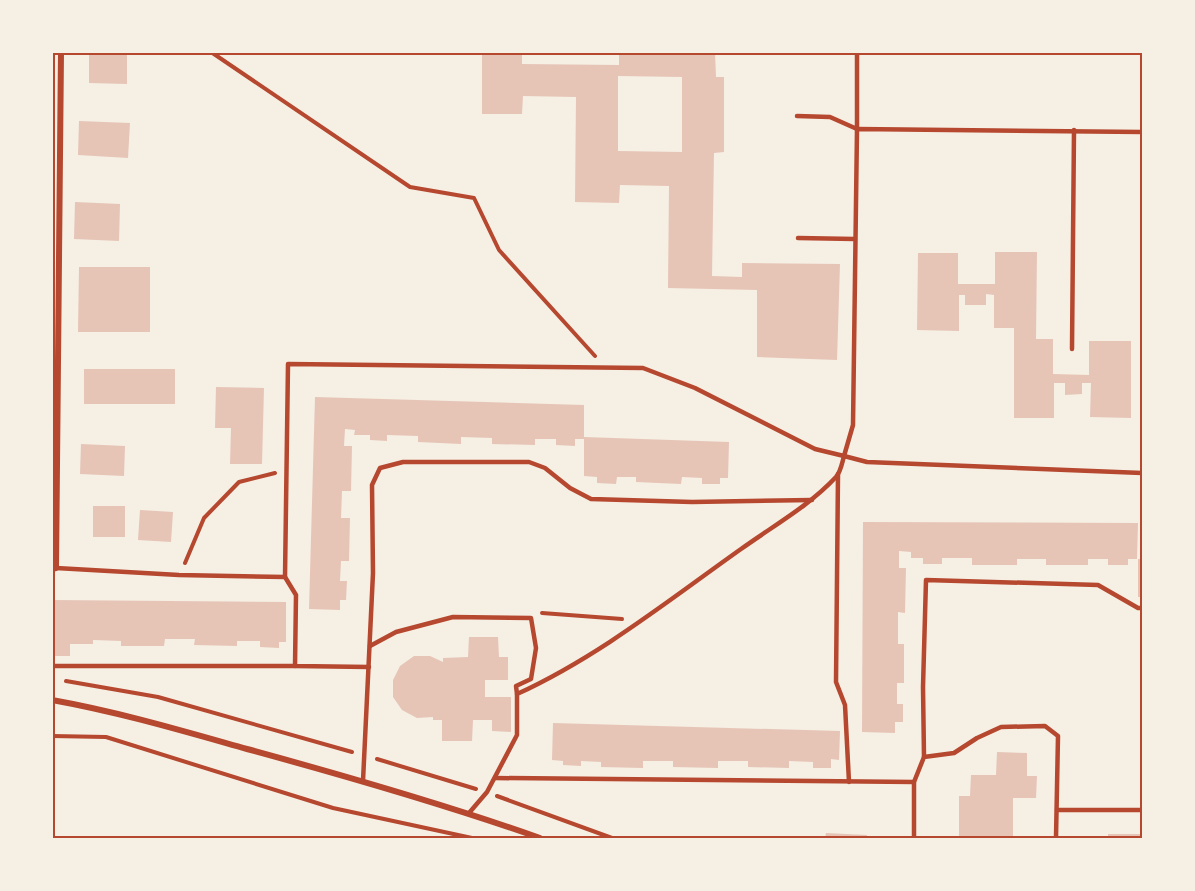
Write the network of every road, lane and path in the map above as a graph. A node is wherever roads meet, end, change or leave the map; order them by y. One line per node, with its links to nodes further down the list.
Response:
1 (61, 52): 17 (street)
2 (211, 52): 11 (path)
3 (857, 52): 5 (lane)
4 (797, 116): 5 (lane)
5 (857, 129): 6 (lane); 9 (lane)
6 (1074, 130): 7 (lane); 10 (lane)
7 (1143, 132)
8 (798, 238): 9 (lane)
9 (855, 238): 12 (lane)
10 (1072, 349)
11 (605, 367): 12 (lane); 13 (lane)
12 (844, 456): 14 (lane); 15 (lane)
13 (287, 469): 18 (path); 19 (lane)
14 (1143, 473)
15 (838, 474): 16 (lane); 35 (lane)
16 (812, 500): 22 (lane); 23 (lane)
17 (54, 568): 18 (lane)
18 (179, 575): 19 (lane)
19 (285, 577): 25 (lane)
20 (1143, 608): 32 (lane)
21 (531, 618): 22 (path); 23 (lane); 28 (lane)
22 (641, 620): 28 (lane)
23 (370, 646): 26 (lane)
24 (52, 666): 25 (lane)
25 (295, 666): 26 (lane)
26 (369, 667): 31 (lane)
27 (56, 679): 31 (path)
28 (518, 694): 33 (lane)
29 (52, 700): 34 (street)
30 (52, 736): 41 (path)
31 (363, 755): 34 (lane); 37 (path)
32 (924, 757): 36 (lane); 38 (lane)
33 (495, 778): 35 (lane); 37 (lane)
34 (363, 780): 40 (street)
35 (849, 782): 36 (lane)
36 (914, 782): 44 (lane)
37 (487, 792): 40 (lane); 43 (path)
38 (1057, 810): 39 (lane); 45 (lane)
39 (1143, 810)
40 (469, 813): 42 (street)
41 (471, 838)
42 (540, 838)
43 (612, 838)
44 (914, 838)
45 (1056, 838)

